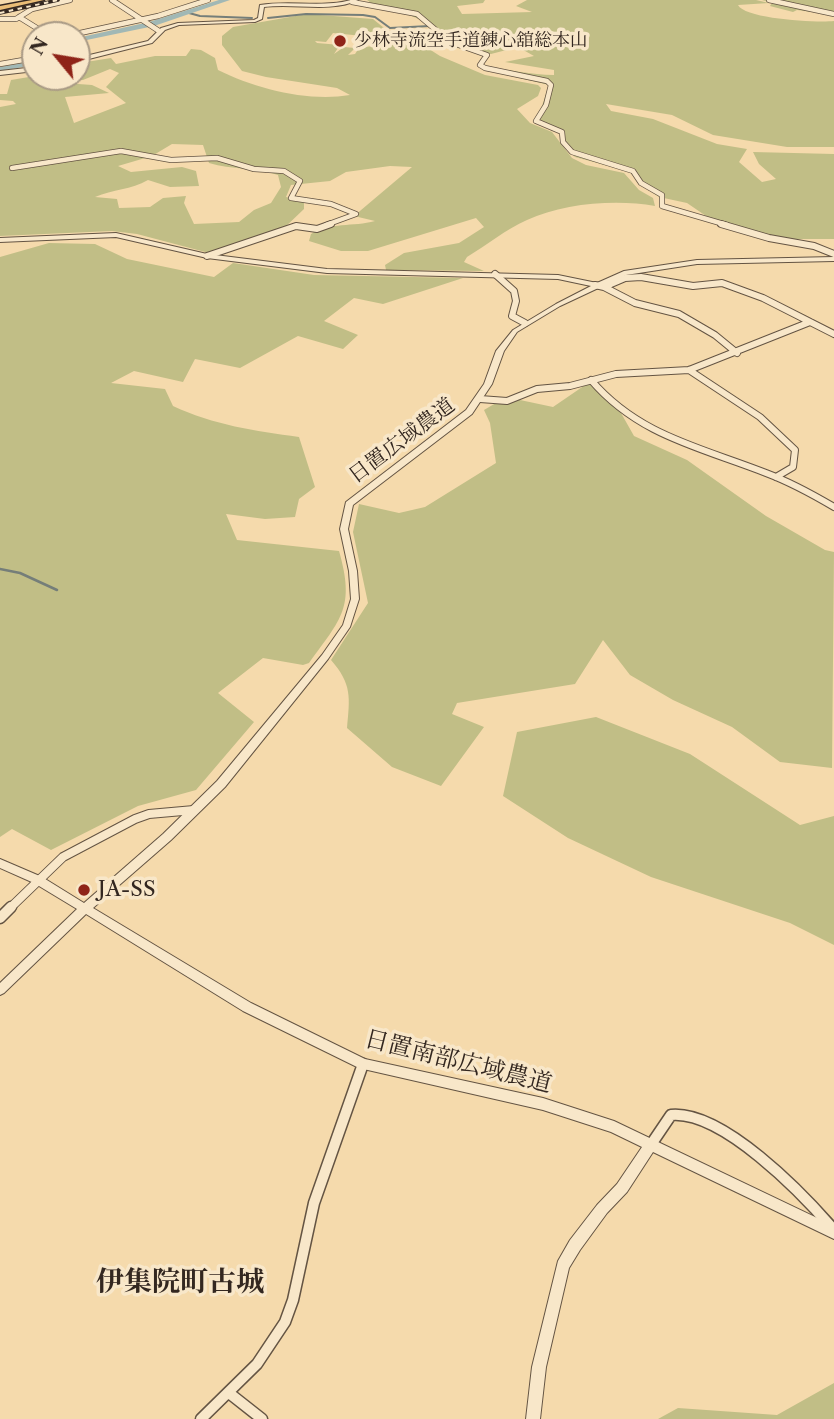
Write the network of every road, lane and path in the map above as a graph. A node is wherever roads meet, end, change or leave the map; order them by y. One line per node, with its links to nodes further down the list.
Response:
1 (41, 0): 7 (main road)
2 (70, 0): 9 (street)
3 (111, 0): 12 (street)
4 (208, 0): 12 (street)
5 (769, 0): 8 (street)
6 (354, 1): 14 (street); 23 (street)
7 (0, 8)
8 (834, 14)
9 (19, 17): 10 (street); 11 (street)
10 (0, 19)
11 (25, 21)
12 (145, 22): 13 (street); 14 (street)
13 (91, 31)
14 (159, 32): 15 (street)
15 (91, 57)
16 (21, 60): 17 (street)
17 (0, 64)
18 (21, 71): 19 (street)
19 (0, 73)
20 (12, 168): 22 (street)
21 (0, 240): 22 (street)
22 (207, 256): 24 (street)
23 (834, 257): 25 (street, 日置広域農道)
24 (495, 274): 25 (street); 27 (street)
25 (599, 286): 26 (street); 27 (street, 日置広域農道); 29 (street)
26 (810, 322): 28 (street); 29 (street)
27 (525, 323): 32 (street, 日置広域農道)
28 (834, 334)
29 (737, 353): 30 (street)
30 (689, 370): 31 (street); 33 (street)
31 (591, 380): 32 (street); 33 (street)
32 (480, 399): 35 (street, 日置広域農道)
33 (776, 477): 34 (street)
34 (834, 507)
35 (194, 810): 37 (street); 38 (street, 日置広域農道)
36 (0, 863): 37 (street, 日置南部広域農道)
37 (37, 880): 38 (street, 日置南部広域農道); 39 (street)
38 (84, 908): 40 (street, 日置広域農道); 41 (street, 日置南部広域農道)
39 (0, 918)
40 (0, 990)
41 (363, 1064): 42 (street, 日置南部広域農道); 44 (street)
42 (650, 1146): 43 (street, 日置南部広域農道); 43 (street); 47 (street)
43 (834, 1231)
44 (229, 1393): 45 (street); 46 (street)
45 (201, 1419)
46 (262, 1419)
47 (533, 1419)

